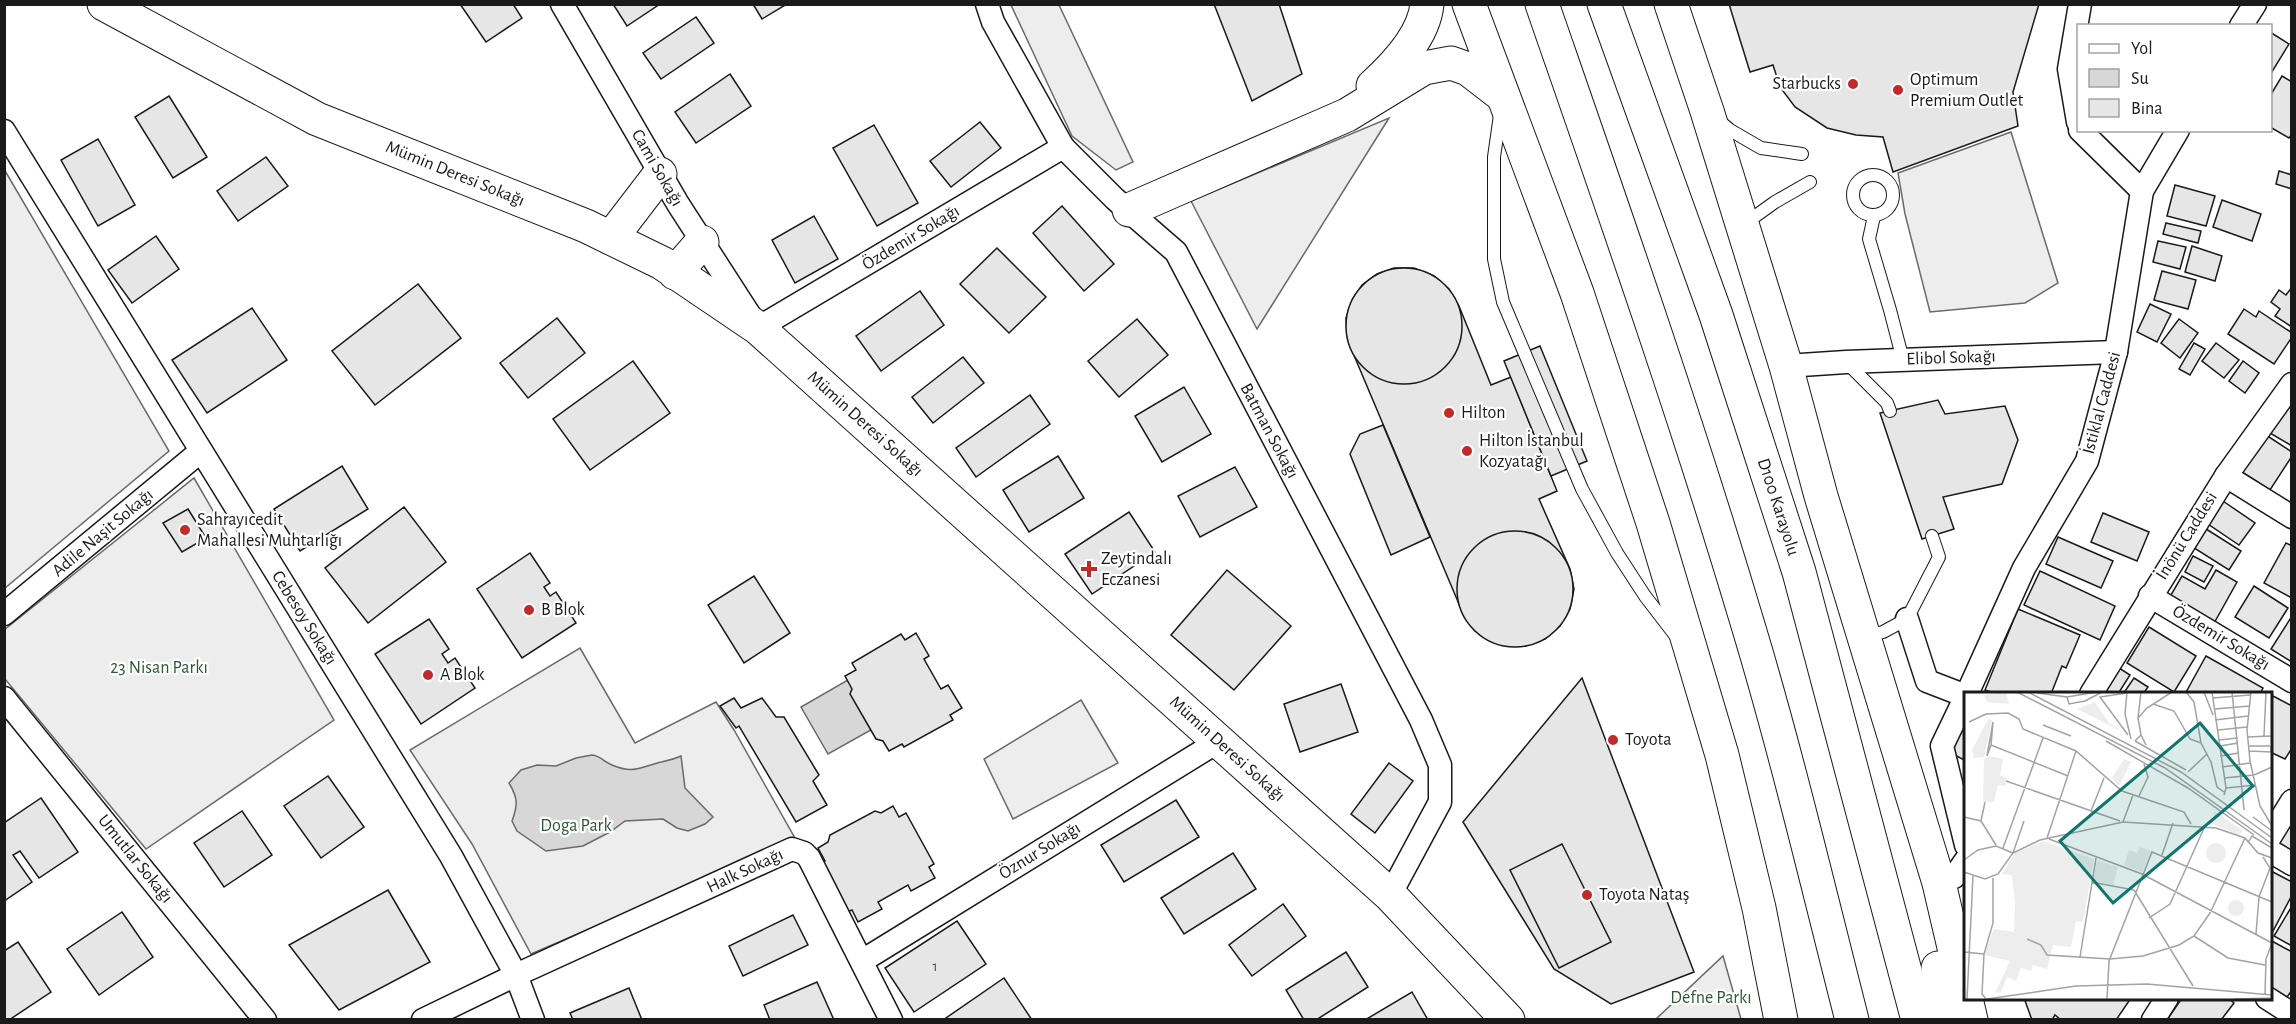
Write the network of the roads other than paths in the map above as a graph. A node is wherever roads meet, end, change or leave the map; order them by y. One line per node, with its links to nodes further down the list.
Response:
1 (104, 4): 27 (main road, Mümin Deresi Sokağı)
2 (562, 4): 21 (street, Cami Sokağı)
3 (987, 4): 19 (street, Batman Sokağı)
4 (1427, 4): 13 (main road)
5 (1469, 4): 12 (main road)
6 (1542, 4): 75 (main road)
7 (1604, 4): 76 (main road, D100 Karayolu)
8 (1671, 4): 14 (main road)
9 (2080, 4): 15 (street)
10 (2254, 4): 11 (street)
11 (2242, 24)
12 (1503, 96): 13 (main road); 45 (main road); 45 (lane)
13 (1345, 110): 24 (main road)
14 (1707, 111): 20 (lane); 26 (main road)
15 (2077, 111)
16 (4, 131): 37 (street, Cebesoy Sokağı)
17 (2082, 132): 23 (street)
18 (2177, 132): 23 (street, İstiklal Caddesi)
19 (1063, 147): 24 (street, Batman Sokağı); 30 (street, Özdemir Sokağı)
20 (1802, 154)
21 (660, 174): 27 (main road); 28 (street, Cami Sokağı)
22 (1810, 182): 26 (lane)
23 (2142, 191): 31 (street, İstiklal Caddesi)
24 (1122, 205): 61 (street, Batman Sokağı)
25 (1874, 216): 32 (lane)
26 (1742, 226): 34 (main road)
27 (610, 238): 29 (main road, Mümin Deresi Sokağı)
28 (702, 242): 29 (main road); 30 (street, Cami Sokağı)
29 (675, 273): 30 (main road, Mümin Deresi Sokağı)
30 (758, 328): 53 (main road, Mümin Deresi Sokağı)
31 (2116, 352): 32 (street, Elibol Sokağı); 47 (street, İstiklal Caddesi)
32 (1903, 360): 33 (street, Elibol Sokağı)
33 (1846, 362): 34 (street, Elibol Sokağı); 36 (lane)
34 (1786, 366): 44 (main road)
35 (2292, 384): 38 (street, İnönü Caddesi)
36 (1890, 411)
37 (201, 452): 42 (street, Adile Naşit Sokağı); 63 (street, Cebesoy Sokağı)
38 (2226, 476): 39 (street); 41 (street, İnönü Caddesi)
39 (2292, 517)
40 (1932, 536): 43 (lane)
41 (2150, 596): 46 (street, Özdemir Sokağı); 48 (street, İnönü Caddesi)
42 (4, 614)
43 (1907, 619): 44 (lane); 49 (street)
44 (1864, 636): 52 (main road)
45 (1694, 659): 74 (main road)
46 (2292, 681)
47 (1967, 692)
48 (2092, 692)
49 (1964, 694)
50 (4, 698): 69 (street, Umutlar Sokağı)
51 (1964, 699): 56 (street, İstiklal Caddesi)
52 (1888, 720): 60 (main road); 77 (main road)
53 (1219, 741): 61 (main road, Mümin Deresi Sokağı); 62 (street, Öznur Sokağı)
54 (2292, 801): 55 (street)
55 (2272, 835)
56 (1964, 837)
57 (2272, 852): 59 (street)
58 (1964, 863): 60 (street)
59 (2292, 864)
60 (1939, 883): 64 (main road)
61 (1390, 895): 73 (main road, Mümin Deresi Sokağı)
62 (862, 961): 63 (street, Halk Sokağı); 72 (street, Halk Sokağı)
63 (516, 975): 70 (street); 71 (street, Cebesoy Sokağı)
64 (1964, 990)
65 (1966, 1000): 78 (main road)
66 (2166, 1000): 79 (street)
67 (2269, 1000): 68 (street)
68 (2292, 1014)
69 (265, 1020)
70 (423, 1020)
71 (533, 1020)
72 (891, 1020)
73 (1508, 1020)
74 (1781, 1020)
75 (1852, 1020)
76 (1918, 1020)
77 (1947, 1020)
78 (1971, 1020)
79 (2153, 1020)

